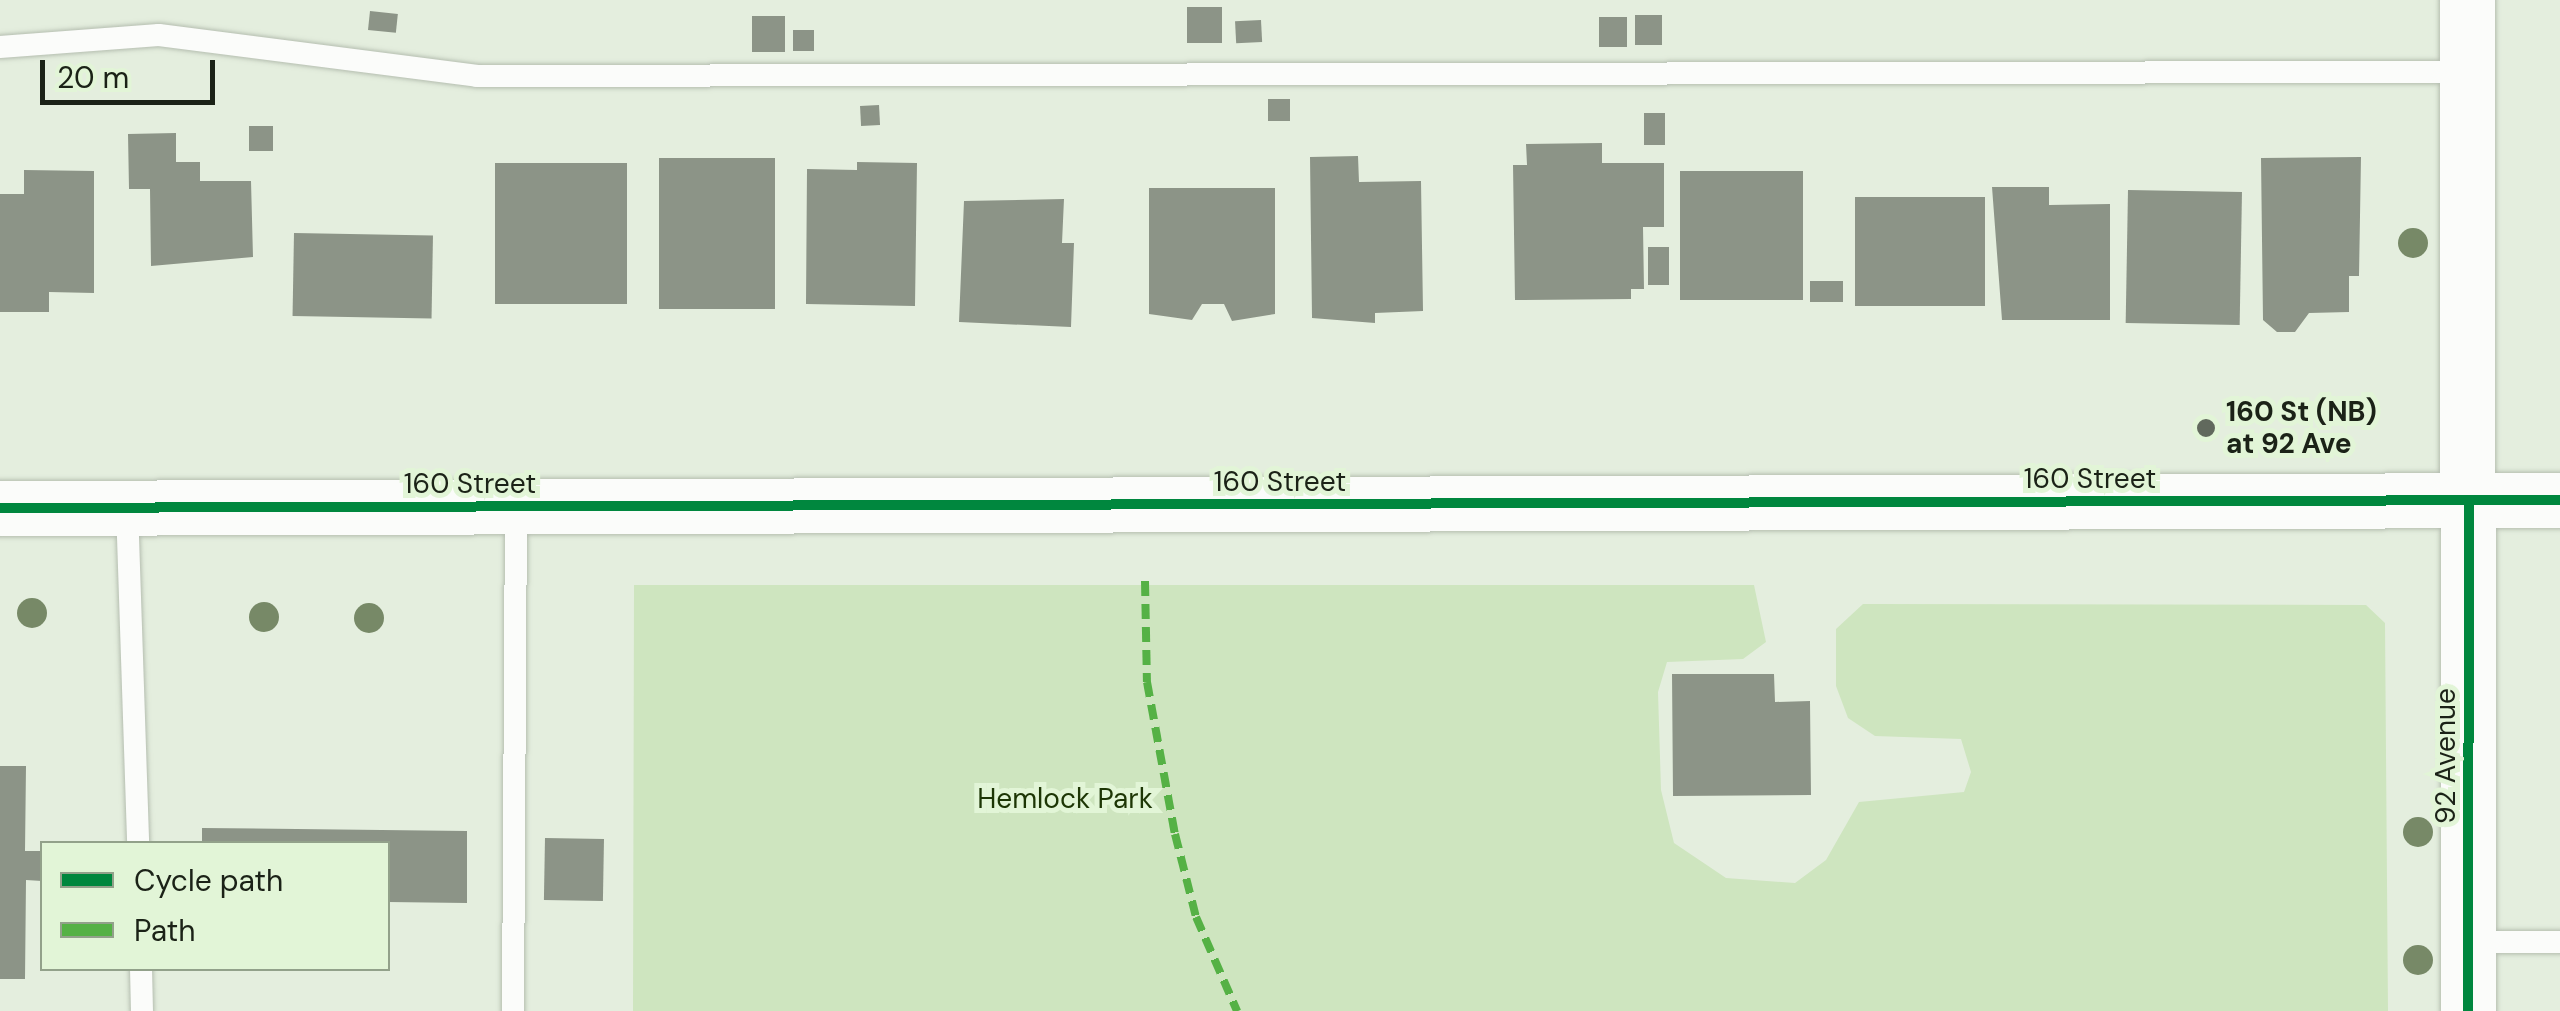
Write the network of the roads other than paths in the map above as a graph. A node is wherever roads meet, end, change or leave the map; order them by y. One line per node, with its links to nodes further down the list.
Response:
1 (2467, 0): 3 (main road, 92 Avenue)
2 (0, 46): 3 (lane)
3 (2467, 72): 4 (main road, 92 Avenue)
4 (2469, 500): 5 (main road, 160 Street); 6 (main road, 160 Street); 10 (main road, 92 Avenue)
5 (2560, 500)
6 (516, 506): 7 (main road, 160 Street); 14 (lane)
7 (127, 507): 8 (main road, 160 Street); 9 (lane)
8 (0, 508)
9 (138, 841)
10 (2468, 942): 11 (lane); 15 (main road, 92 Avenue)
11 (2560, 942)
12 (141, 971): 13 (lane)
13 (142, 1011)
14 (512, 1011)
15 (2468, 1011)

